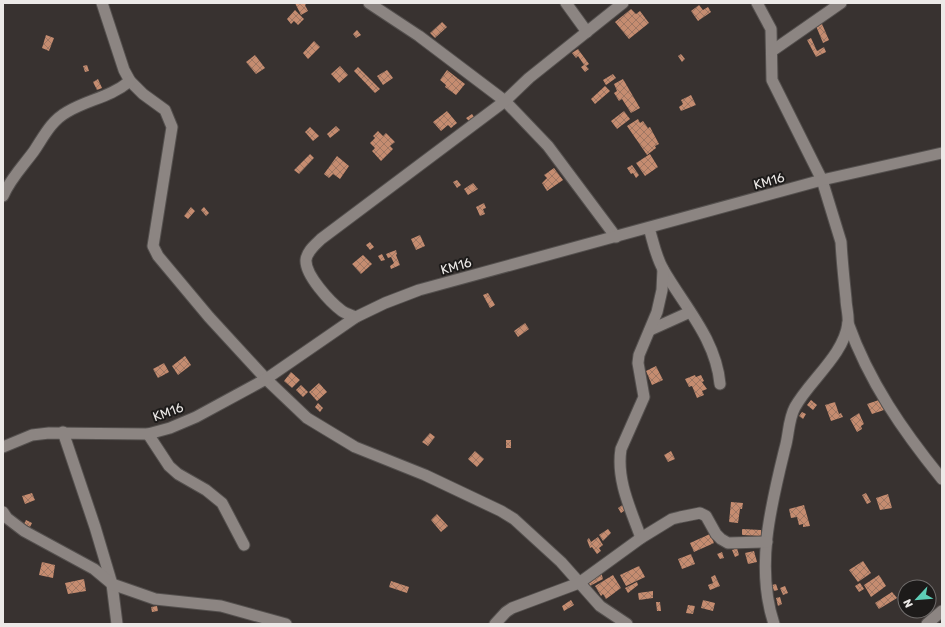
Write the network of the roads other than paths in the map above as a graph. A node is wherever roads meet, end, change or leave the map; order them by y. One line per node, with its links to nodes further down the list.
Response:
1 (102, 3): 9 (street)
2 (369, 3): 10 (street)
3 (566, 3): 7 (street)
4 (623, 3): 7 (street)
5 (757, 3): 8 (street)
6 (841, 3): 8 (street)
7 (586, 32): 10 (street)
8 (772, 51): 12 (street)
9 (130, 81): 13 (street); 21 (street)
10 (505, 101): 15 (street); 18 (street)
11 (942, 153): 12 (street, KM16)
12 (822, 180): 14 (street, KM16); 19 (street)
13 (3, 196)
14 (649, 228): 15 (street, KM16); 16 (street)
15 (616, 237): 18 (street, KM16)
16 (662, 269): 17 (street); 20 (street)
17 (690, 312): 20 (street); 22 (street)
18 (356, 317): 21 (street, KM16)
19 (848, 323): 26 (street); 29 (street)
20 (650, 330): 28 (street)
21 (266, 379): 24 (street, KM16); 31 (street)
22 (720, 384)
23 (63, 432): 24 (street, KM16); 25 (street, KM16); 32 (street)
24 (148, 434): 30 (street)
25 (3, 448)
26 (942, 479)
27 (3, 512): 32 (street)
28 (641, 538): 29 (street); 31 (street)
29 (767, 542): 38 (street)
30 (244, 545)
31 (579, 583): 34 (street); 37 (street)
32 (112, 584): 35 (street); 36 (street)
33 (942, 611): 39 (street)
34 (622, 623)
35 (117, 624)
36 (286, 624)
37 (495, 624)
38 (774, 624)
39 (927, 624)

